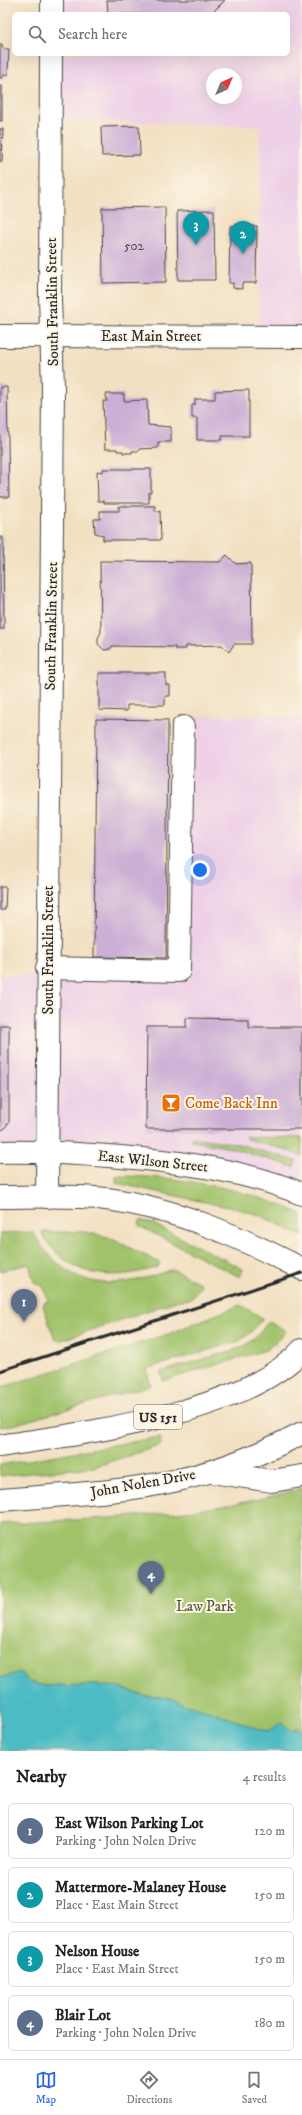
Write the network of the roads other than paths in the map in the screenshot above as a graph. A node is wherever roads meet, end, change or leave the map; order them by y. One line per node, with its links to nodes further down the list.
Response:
1 (52, 0): 2 (street)
2 (52, 12)
3 (51, 56): 5 (street, South Franklin Street)
4 (0, 336): 5 (street, East Main Street)
5 (52, 337): 6 (street, East Main Street); 8 (street, South Franklin Street)
6 (302, 337)
7 (183, 727): 8 (street)
8 (47, 968): 9 (street, South Franklin Street)
9 (47, 1151): 10 (street, East Wilson Street); 11 (street, East Wilson Street); 13 (street, South Franklin Street)
10 (0, 1152)
11 (302, 1194)
12 (0, 1197): 13 (street)
13 (47, 1197): 14 (street)
14 (302, 1269)
15 (302, 1350): 17 (street, US 151)
16 (302, 1433): 18 (street, John Nolen Drive)
17 (0, 1446)
18 (209, 1471): 19 (street); 20 (street, John Nolen Drive)
19 (302, 1476)
20 (0, 1500)

